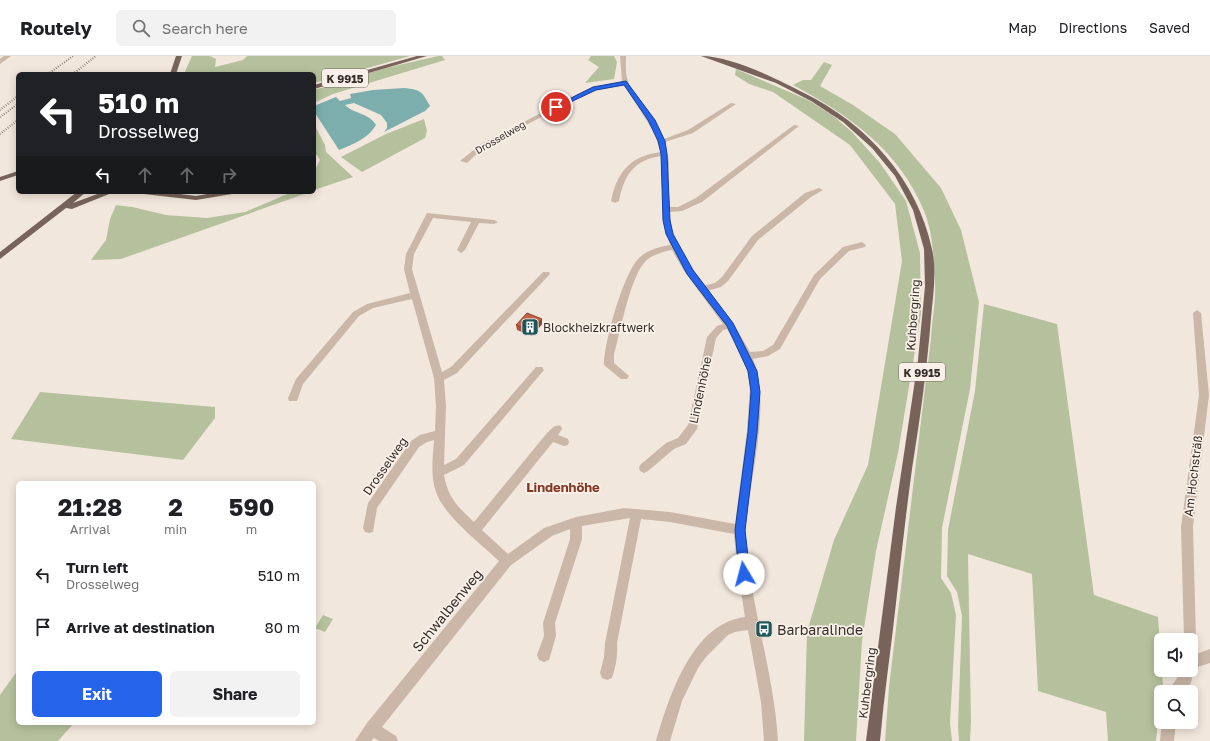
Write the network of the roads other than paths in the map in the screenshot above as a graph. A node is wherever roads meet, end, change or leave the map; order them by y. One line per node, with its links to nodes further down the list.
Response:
1 (8, 56): 6 (street)
2 (179, 56): 7 (main road)
3 (424, 56): 9 (main road, K 9915)
4 (623, 56): 8 (street)
5 (704, 56): 67 (main road, Kuhbergring / K 9915)
6 (0, 62)
7 (174, 72)
8 (626, 83): 12 (street); 14 (street, Drosselweg)
9 (316, 86)
10 (733, 104): 12 (street)
11 (796, 126): 23 (street)
12 (662, 141): 13 (street)
13 (664, 154): 22 (street); 23 (street)
14 (464, 161)
15 (16, 174): 16 (main road)
16 (0, 179)
17 (819, 190): 33 (street)
18 (79, 194): 24 (main road)
19 (104, 194): 24 (main road)
20 (161, 194): 21 (main road)
21 (220, 194)
22 (615, 201)
23 (667, 210): 28 (street)
24 (53, 215): 30 (main road)
25 (476, 220): 26 (street); 29 (street); 35 (street)
26 (494, 222)
27 (862, 245): 38 (street)
28 (675, 246): 33 (street); 40 (street)
29 (461, 250)
30 (0, 256)
31 (546, 274): 32 (street)
32 (534, 287): 34 (street); 41 (street)
33 (702, 290): 37 (street)
34 (544, 291)
35 (415, 295): 41 (street); 42 (street)
36 (1197, 313): 54 (street, Am Hochsträß)
37 (730, 325): 38 (street); 45 (street, Lindenhöhe)
38 (747, 356): 50 (street)
39 (539, 370): 46 (street)
40 (624, 376)
41 (439, 378): 43 (street)
42 (293, 398)
43 (440, 434): 46 (street); 49 (street, Drosselweg)
44 (564, 442): 51 (street)
45 (644, 468)
46 (438, 473): 51 (street)
47 (636, 513): 48 (street, Schwalbenweg); 50 (street, Schwalbenweg); 58 (street)
48 (576, 522): 52 (street, Schwalbenweg); 55 (street)
49 (369, 528)
50 (740, 530): 53 (street)
51 (474, 531): 52 (street)
52 (507, 561): 61 (street, Schwalbenweg)
53 (752, 623): 65 (street); 66 (street)
54 (1190, 633)
55 (544, 655)
56 (1210, 656): 57 (street)
57 (1198, 660)
58 (607, 673)
59 (1186, 677): 60 (street)
60 (1180, 685)
61 (372, 728): 63 (street, Schwalbenweg); 64 (street)
62 (1168, 729): 68 (street)
63 (362, 741)
64 (391, 741)
65 (663, 741)
66 (771, 741)
67 (873, 741)
68 (1166, 741)

